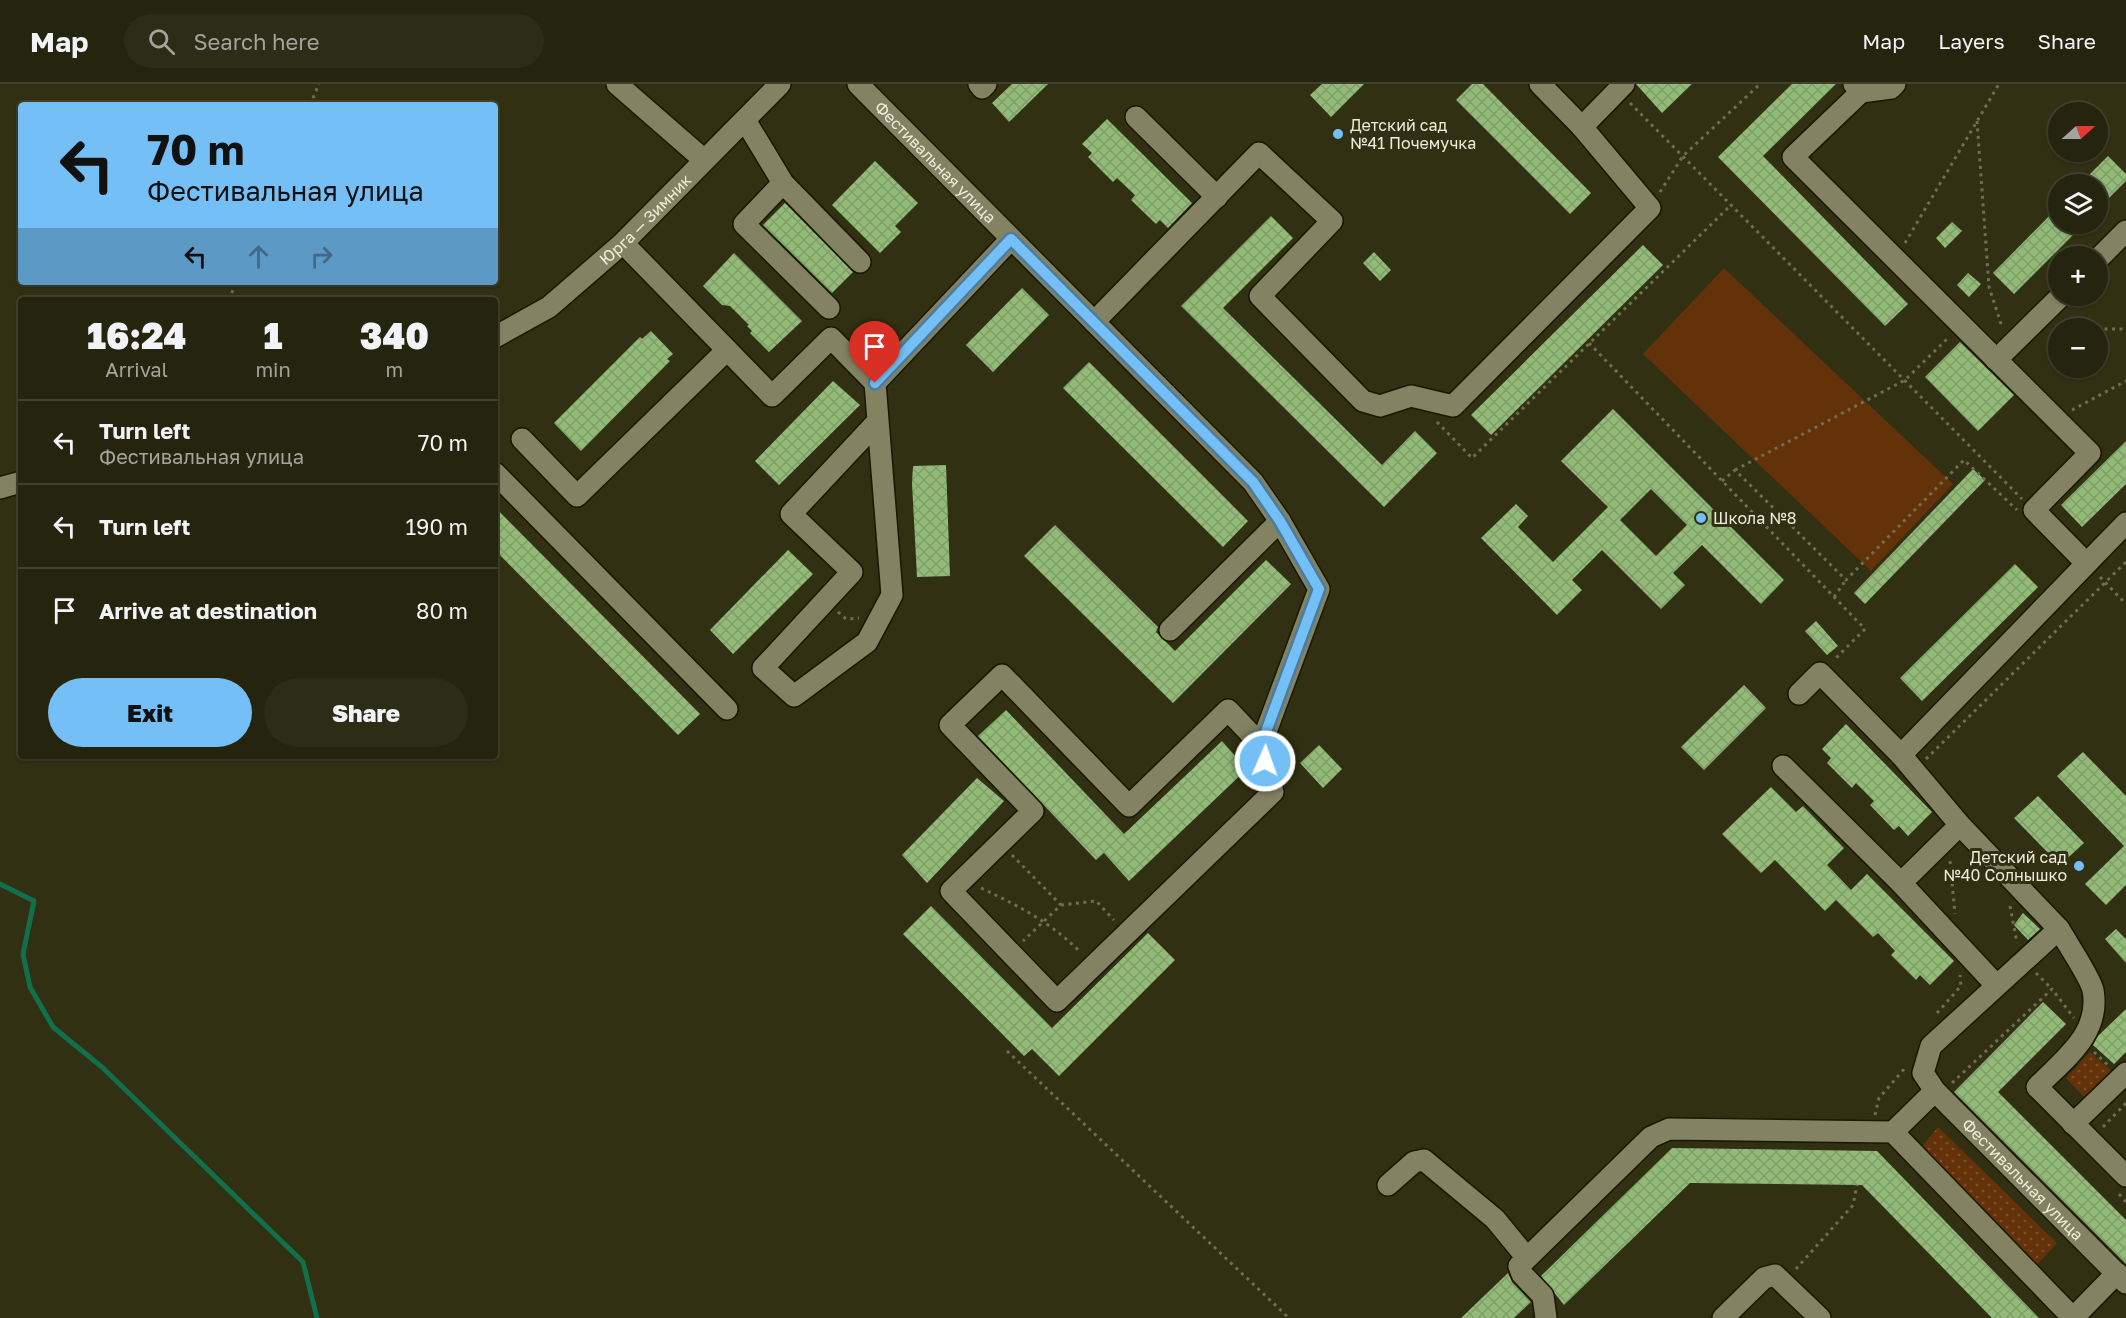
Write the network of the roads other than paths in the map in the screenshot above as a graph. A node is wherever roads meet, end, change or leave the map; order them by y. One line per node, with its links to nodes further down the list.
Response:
1 (617, 84): 13 (street)
2 (780, 84): 11 (street, Юрга — Зимник)
3 (858, 84): 17 (street, Фестивальная улица)
4 (979, 84): 5 (street)
5 (986, 84)
6 (1540, 84): 12 (street)
7 (1895, 84): 9 (street)
8 (1621, 87): 12 (street)
9 (1857, 88): 26 (street)
10 (1136, 117): 15 (street)
11 (745, 120): 13 (street, Юрга — Зимник); 14 (street)
12 (1582, 127): 15 (street)
13 (703, 159): 18 (street, Юрга — Зимник)
14 (783, 183): 20 (street); 22 (street)
15 (1217, 197): 23 (street)
16 (2126, 231): 19 (street)
17 (1011, 239): 23 (street, Фестивальная улица); 27 (street)
18 (623, 243): 24 (street, Юрга — Зимник); 25 (street)
19 (2108, 249)
20 (860, 262)
21 (2051, 306): 26 (street)
22 (829, 308)
23 (1094, 322): 33 (street, Фестивальная улица)
24 (498, 335)
25 (727, 350): 27 (street); 29 (street)
26 (2002, 353): 35 (street)
27 (875, 383): 28 (street)
28 (878, 421): 28 (street)
29 (522, 439)
30 (498, 476): 38 (street)
31 (18, 483): 32 (street)
32 (0, 488)
33 (1280, 521): 36 (street); 39 (street, Фестивальная улица)
34 (2126, 523): 35 (street)
35 (2086, 563): 40 (street)
36 (1170, 630)
37 (1799, 694): 40 (street)
38 (727, 709)
39 (1261, 745): 39 (street)
40 (1908, 762): 42 (street)
41 (1783, 766): 43 (street)
42 (1960, 825): 43 (street); 44 (street)
43 (1900, 883): 45 (street)
44 (2059, 929): 45 (street); 48 (street)
45 (1996, 985): 47 (street, Фестивальная улица)
46 (2118, 1070): 48 (street)
47 (1935, 1091): 49 (street); 53 (street, Фестивальная улица)
48 (2073, 1124): 50 (street)
49 (1893, 1132): 52 (street); 57 (street)
50 (2126, 1176)
51 (1388, 1185): 52 (street)
52 (1527, 1258): 54 (street)
53 (2121, 1278): 57 (street)
54 (1546, 1318)
55 (1723, 1318): 56 (street)
56 (1820, 1318)
57 (2073, 1318)

